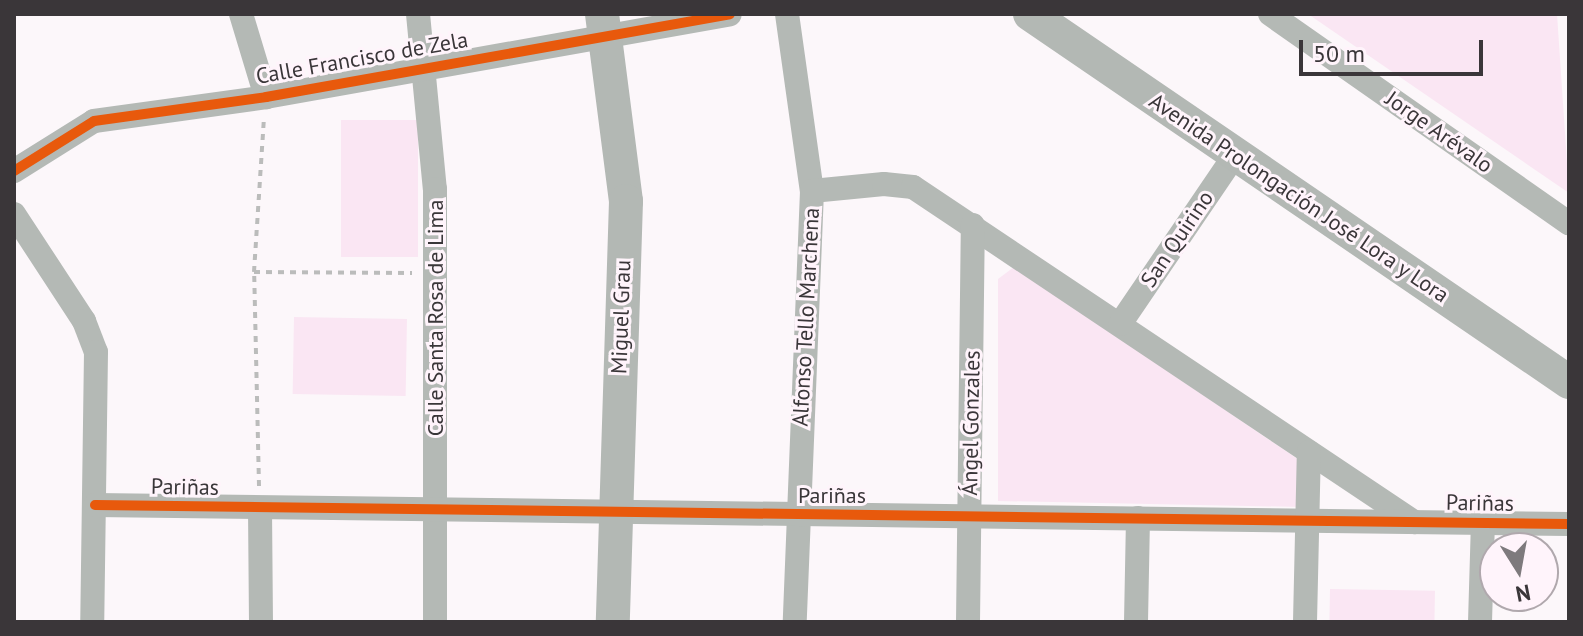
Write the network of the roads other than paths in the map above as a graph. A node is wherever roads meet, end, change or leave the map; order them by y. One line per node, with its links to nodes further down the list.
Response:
1 (241, 14): 9 (street)
2 (418, 14): 8 (street, Calle Santa Rosa de Lima)
3 (730, 14): 7 (street, Calle Francisco de Zela)
4 (787, 14): 12 (street, Alfonso Tello Marchena)
5 (1030, 14): 10 (street, Avenida Prolongación José Lora y Lora)
6 (1270, 14): 14 (street, Jorge Arévalo)
7 (604, 25): 8 (street, Calle Francisco de Zela); 22 (street, Miguel Grau)
8 (426, 66): 9 (street, Calle Francisco de Zela); 21 (street, Calle Santa Rosa de Lima)
9 (266, 97): 11 (street, Calle Francisco de Zela)
10 (1235, 155): 16 (street, San Quirino); 17 (street, Avenida Prolongación José Lora y Lora)
11 (14, 171)
12 (812, 191): 15 (street); 23 (street, Alfonso Tello Marchena)
13 (14, 214): 19 (street)
14 (1569, 223)
15 (973, 225): 16 (street); 24 (street, Ángel Gonzales)
16 (1120, 324): 18 (street)
17 (1569, 382)
18 (1309, 452): 26 (street); 27 (street)
19 (95, 505): 20 (street, Pariñas); 30 (street)
20 (260, 509): 21 (street, Pariñas); 31 (street)
21 (437, 513): 22 (street, Pariñas); 32 (street, Calle Santa Rosa de Lima)
22 (612, 516): 23 (street, Pariñas); 33 (street, Miguel Grau)
23 (796, 516): 24 (street, Pariñas); 34 (street, Alfonso Tello Marchena)
24 (970, 517): 25 (street, Pariñas); 35 (street, Ángel Gonzales)
25 (1138, 518): 26 (street, Pariñas); 36 (street)
26 (1306, 522): 27 (street, Pariñas); 37 (street)
27 (1414, 522): 28 (street, Pariñas)
28 (1483, 523): 29 (street, Pariñas); 38 (street)
29 (1569, 524)
30 (92, 622)
31 (261, 622)
32 (435, 622)
33 (613, 622)
34 (795, 622)
35 (968, 622)
36 (1136, 622)
37 (1305, 622)
38 (1480, 622)

